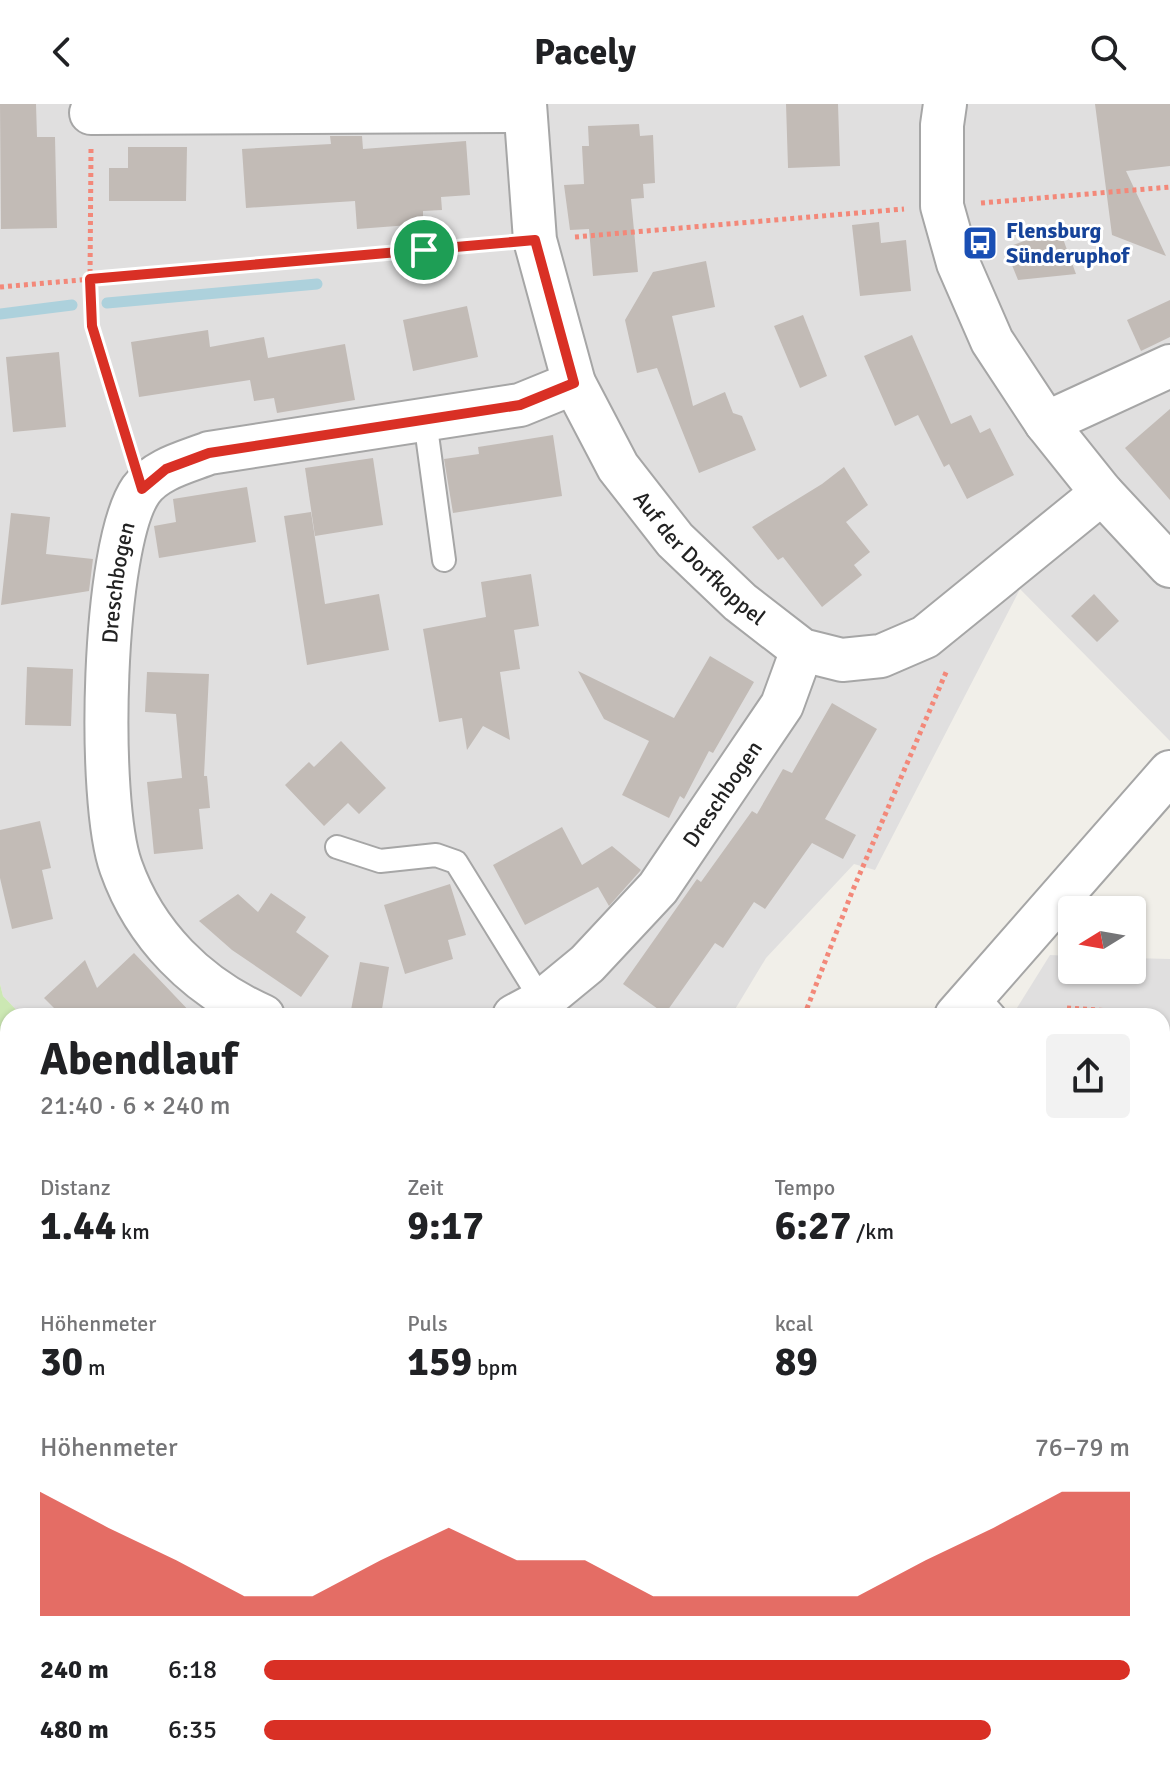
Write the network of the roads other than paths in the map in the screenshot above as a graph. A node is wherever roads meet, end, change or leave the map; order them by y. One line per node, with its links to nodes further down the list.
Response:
1 (945, 104): 7 (street)
2 (525, 108): 3 (street, Auf der Dorfkoppel); 5 (street, Auf der Dorfkoppel)
3 (91, 113)
4 (1170, 366): 7 (street)
5 (574, 383): 6 (street, Dreschbogen); 11 (street, Auf der Dorfkoppel)
6 (425, 420): 9 (lane); 14 (street, Dreschbogen)
7 (1046, 423): 8 (street)
8 (1102, 493): 10 (street); 11 (street, Auf der Dorfkoppel)
9 (444, 560)
10 (1170, 566)
11 (802, 650): 15 (street, Dreschbogen)
12 (1170, 772): 16 (street)
13 (337, 847): 15 (lane)
14 (245, 1008)
15 (528, 1008)
16 (975, 1008)

